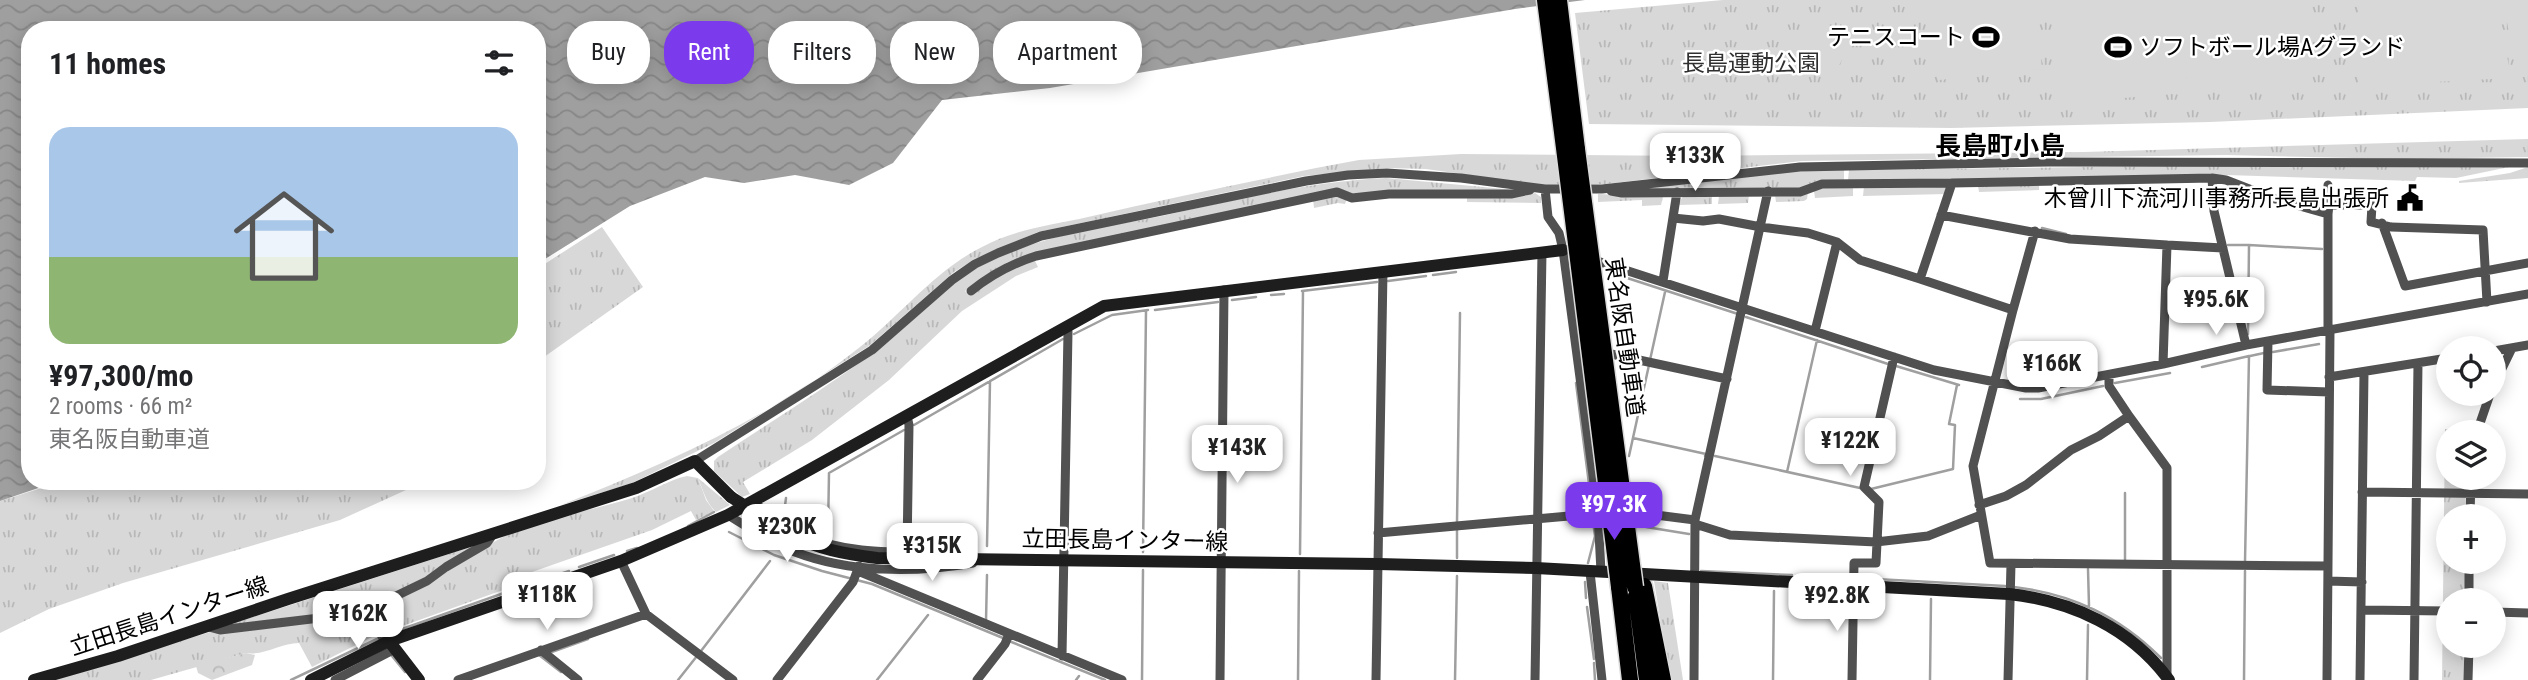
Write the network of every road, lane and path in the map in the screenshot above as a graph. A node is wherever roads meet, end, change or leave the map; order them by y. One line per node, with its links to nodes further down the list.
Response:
1 (1545, 0): 86 (highway, 東名阪自動車道, bridge)
2 (1559, 0): 86 (highway, 東名阪自動車道, bridge)
3 (2528, 163): 8 (street)
4 (2212, 178): 5 (street); 11 (street); 19 (street)
5 (1952, 183): 9 (street); 12 (street)
6 (2328, 185): 11 (street)
7 (1540, 189): 8 (street); 20 (street); 28 (street); 55 (street)
8 (1602, 189): 10 (street)
9 (1768, 191): 10 (street); 15 (street)
10 (1677, 192): 13 (street)
11 (2329, 210): 14 (street); 34 (street)
12 (1941, 215): 16 (street); 25 (street)
13 (1674, 218): 15 (street); 26 (street)
14 (2382, 223): 24 (street); 24 (street)
15 (1761, 227): 17 (street); 31 (street)
16 (2035, 231): 18 (street); 32 (street)
17 (1837, 242): 25 (street); 35 (street)
18 (2167, 245): 19 (street); 46 (street)
19 (2223, 248): 37 (street)
20 (1563, 250): 21 (main road); 26 (street); 39 (street)
21 (1542, 252): 23 (main road); 66 (street)
22 (2528, 263): 24 (street)
23 (1383, 271): 27 (main road); 69 (street)
24 (2485, 271): 30 (street)
25 (1920, 279): 32 (street)
26 (1663, 281): 31 (street)
27 (1224, 290): 33 (main road); 75 (street)
28 (971, 291)
29 (2528, 294): 30 (street)
30 (2487, 302): 34 (street)
31 (1744, 307): 35 (street); 50 (street)
32 (2013, 310): 51 (street)
33 (1066, 326): 53 (main road); 74 (street)
34 (2329, 330): 36 (street); 49 (street)
35 (1815, 331): 42 (street)
36 (2268, 341): 37 (street); 52 (street)
37 (2246, 345): 46 (street)
38 (2528, 345): 40 (street)
39 (1576, 346): 50 (street); 64 (street)
40 (2512, 348): 41 (street); 44 (street)
41 (2506, 349)
42 (1894, 357): 51 (street); 70 (street)
43 (2436, 360): 45 (street)
44 (2506, 360)
45 (2418, 363): 47 (street); 58 (street)
46 (2162, 364): 48 (street)
47 (2364, 372): 49 (street); 57 (street)
48 (2109, 375): 51 (street); 54 (street)
49 (2329, 377): 52 (street)
50 (1727, 379): 67 (street)
51 (1996, 382): 63 (street)
52 (2329, 392): 79 (street)
53 (907, 416): 61 (main road); 71 (street)
54 (2129, 416): 63 (street); 78 (street)
55 (695, 461): 68 (main road, 立田長島インター線); 72 (main road, 立田長島インター線, bridge)
56 (2470, 490): 59 (street)
57 (2362, 492): 58 (street); 85 (street)
58 (2417, 493): 59 (street); 91 (street)
59 (2470, 494): 60 (street); 62 (street)
60 (2528, 494)
61 (752, 502): 65 (main road); 71 (street)
62 (2470, 504)
63 (1980, 510): 70 (street); 77 (street)
64 (1598, 513): 66 (street); 67 (street); 81 (street)
65 (728, 515): 73 (main road); 82 (street)
66 (1537, 517): 69 (street); 80 (street)
67 (1695, 522): 70 (street); 83 (street)
68 (494, 532): 89 (street); 96 (main road, 立田長島インター線)
69 (1378, 533): 76 (street)
70 (1876, 542): 87 (street)
71 (907, 551): 72 (street)
72 (999, 559): 74 (main road, 立田長島インター線); 82 (street)
73 (621, 561): 95 (street); 98 (main road)
74 (1065, 561): 75 (main road, 立田長島インター線); 100 (street)
75 (1221, 562): 76 (main road, 立田長島インター線); 115 (street)
76 (1378, 564): 80 (main road, 立田長島インター線); 116 (street)
77 (2011, 564): 78 (street); 88 (street)
78 (2168, 566): 79 (street); 104 (street)
79 (2328, 566): 84 (street)
80 (1536, 568): 81 (main road, 立田長島インター線); 117 (street)
81 (1595, 572): 83 (main road, 立田長島インター線); 118 (street)
82 (857, 573): 97 (street); 112 (street)
83 (1694, 578): 87 (main road, 立田長島インター線); 121 (street)
84 (2328, 581): 85 (street); 124 (street)
85 (2362, 582): 90 (street)
86 (1633, 586): 103 (highway, 東名阪自動車道); 119 (highway, 東名阪自動車道); 120 (highway)
87 (1853, 586): 88 (main road, 立田長島インター線); 122 (street)
88 (2009, 594): 104 (main road, 立田長島インター線); 123 (street)
89 (369, 609): 96 (street); 98 (street)
90 (2361, 610): 91 (street); 125 (street)
91 (2415, 611): 92 (street); 126 (street)
92 (2436, 611)
93 (2506, 612): 94 (street)
94 (2528, 613)
95 (646, 614): 99 (street); 111 (street)
96 (209, 627): 105 (main road, 立田長島インター線)
97 (1007, 638): 100 (street); 102 (street)
98 (390, 644): 106 (main road); 107 (street); 108 (main road)
99 (541, 650): 109 (street); 110 (street)
100 (1062, 656): 114 (street)
101 (2469, 658): 127 (street)
102 (980, 676): 113 (street)
103 (1630, 679)
104 (2167, 679)
105 (34, 680)
106 (311, 680)
107 (335, 680)
108 (419, 680)
109 (458, 680)
110 (578, 680)
111 (733, 680)
112 (777, 680)
113 (992, 680)
114 (1122, 680)
115 (1220, 680)
116 (1376, 680)
117 (1535, 680)
118 (1602, 680)
119 (1647, 680)
120 (1663, 680)
121 (1694, 680)
122 (1852, 680)
123 (2008, 680)
124 (2327, 680)
125 (2360, 680)
126 (2414, 680)
127 (2468, 680)

